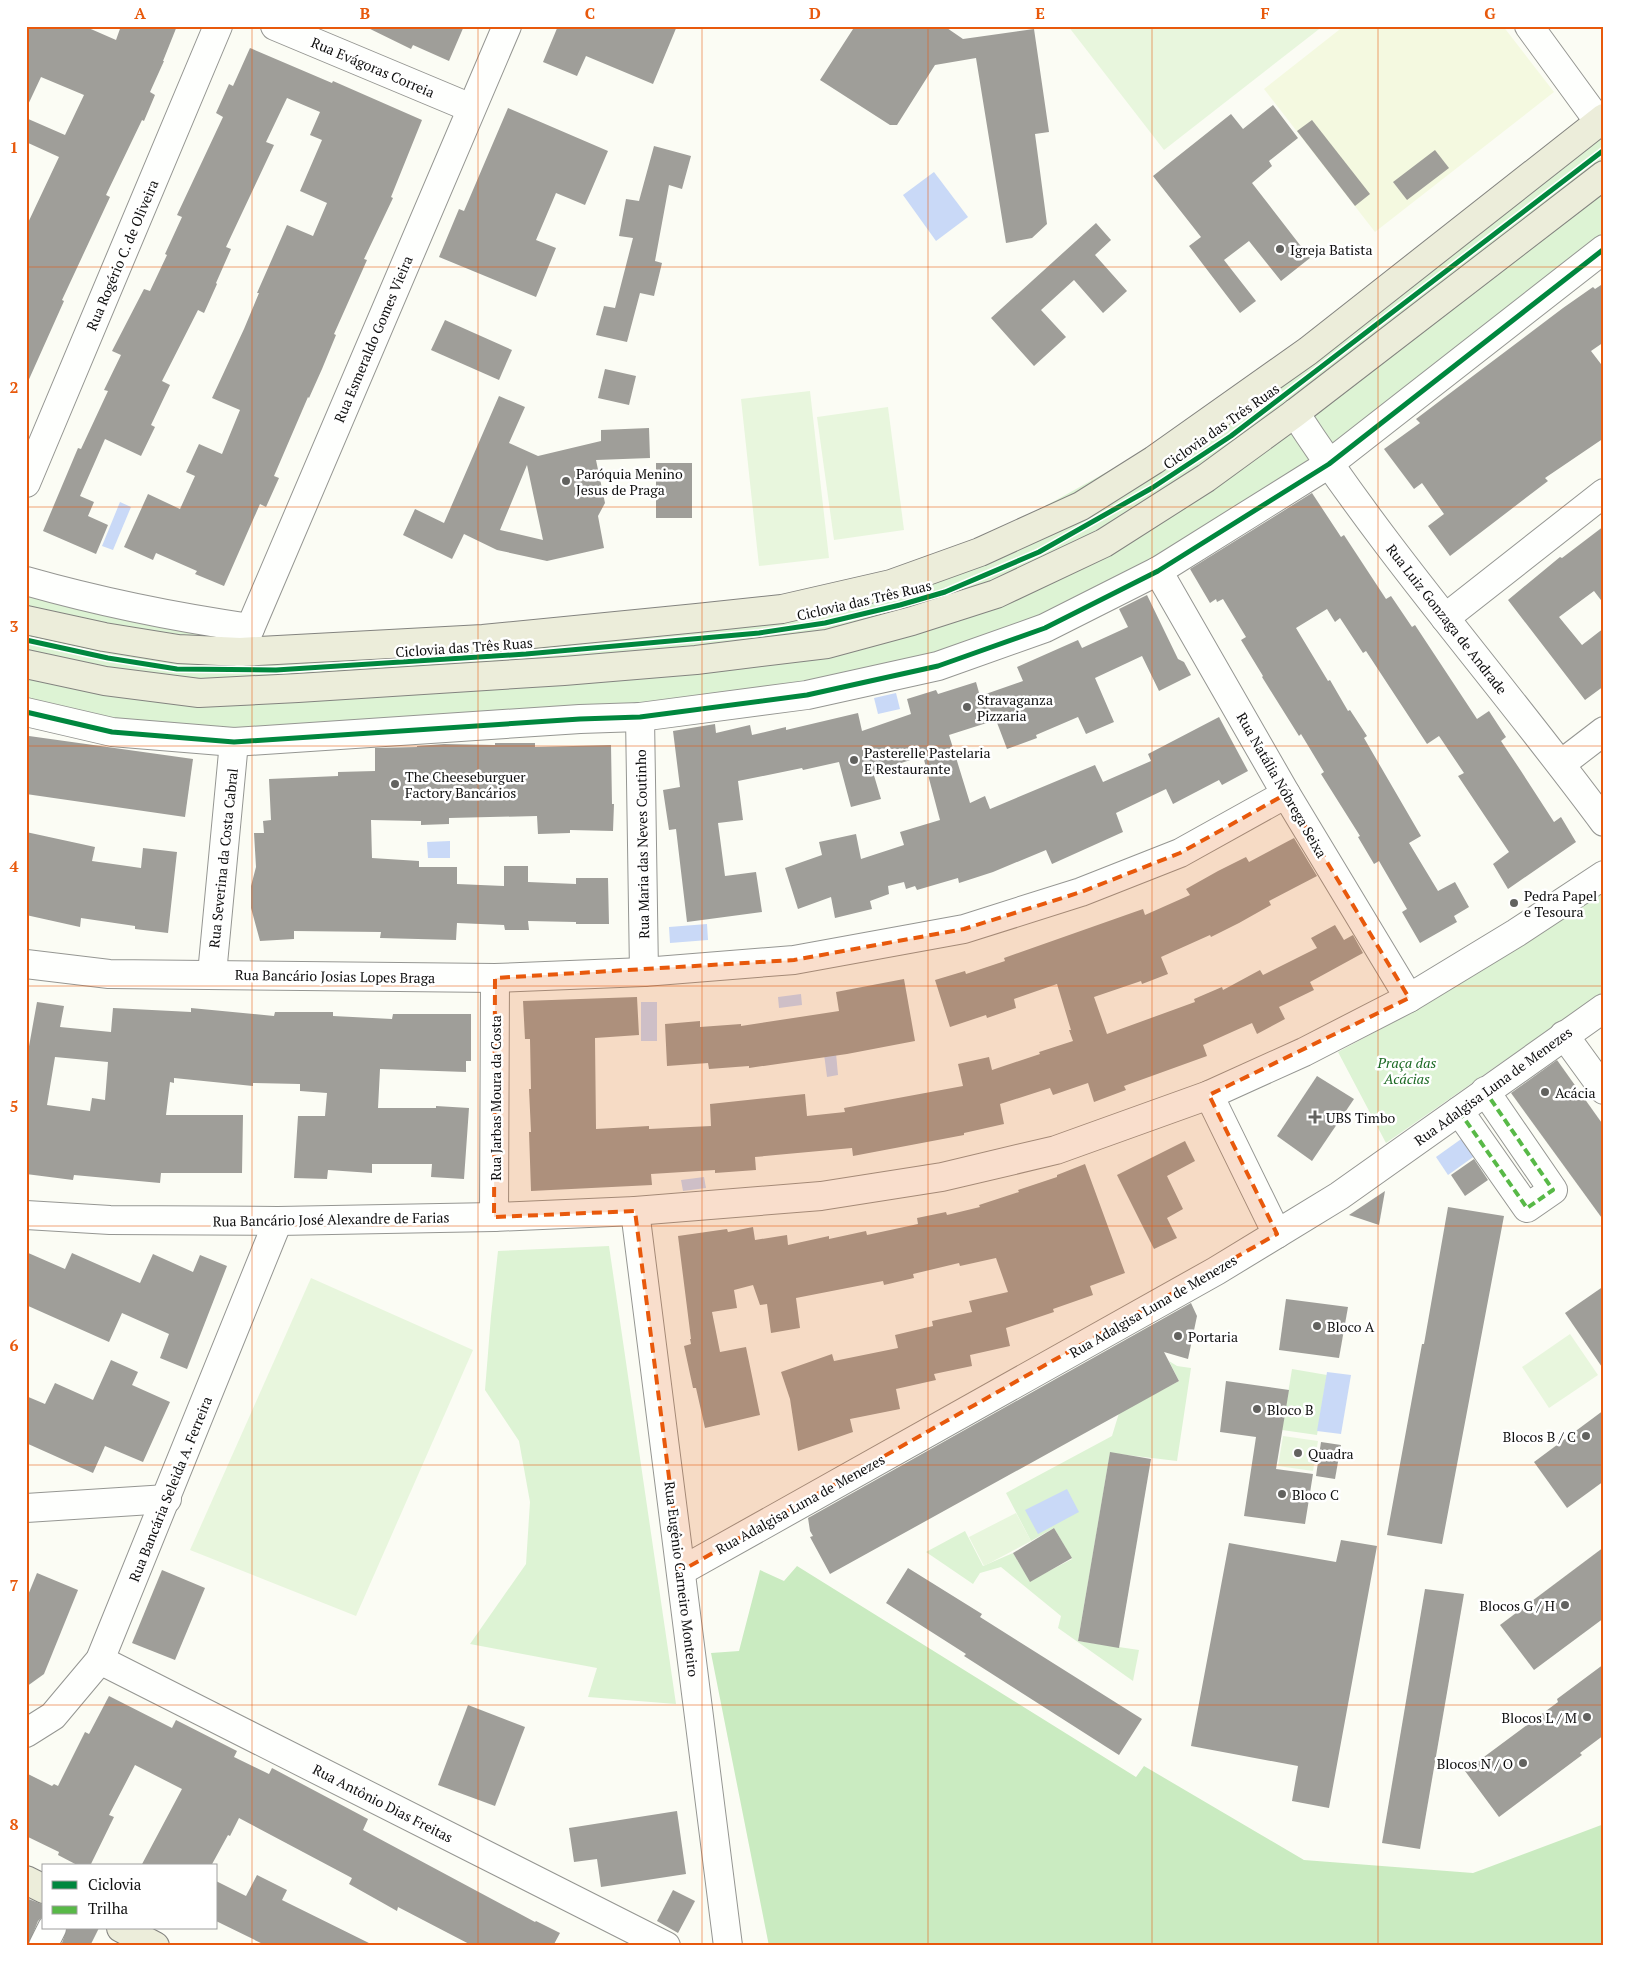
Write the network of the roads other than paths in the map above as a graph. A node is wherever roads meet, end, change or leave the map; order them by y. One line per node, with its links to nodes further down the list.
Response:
1 (218, 26): 12 (street, Rua Rogério C. de Oliveira)
2 (275, 26): 5 (street, Rua Evágoras Correia)
3 (507, 26): 5 (street, Rua Esmeraldo Gomes Vieira)
4 (1529, 26): 6 (street)
5 (471, 108): 18 (street, Rua Esmeraldo Gomes Vieira)
6 (1602, 120): 9 (main road)
7 (1604, 176): 10 (main road)
8 (1604, 250): 11 (street)
9 (1308, 351): 10 (main road); 18 (main road)
10 (1295, 412): 11 (street, Rua Luiz Gonzaga de Andrade); 19 (main road)
11 (1329, 464): 14 (street); 16 (street, Rua Luiz Gonzaga de Andrade)
12 (26, 483)
13 (1604, 493): 16 (street)
14 (1158, 571): 21 (street); 25 (street, Rua Natália Nóbrega Seixa)
15 (26, 581): 18 (street)
16 (1445, 618): 24 (street, Rua Luiz Gonzaga de Andrade)
17 (26, 620): 18 (main road)
18 (245, 640)
19 (26, 664)
20 (26, 712): 23 (street)
21 (640, 717): 23 (street); 29 (street, Rua Maria das Neves Coutinho)
22 (1604, 731): 24 (street)
23 (234, 742): 30 (street, Rua Severina da Costa Cabral)
24 (1561, 764): 26 (street, Rua Luiz Gonzaga de Andrade)
25 (1286, 794): 29 (street, Rua Bancário Josias Lopes Braga); 32 (street, Rua Natália Nóbrega Seixa)
26 (1604, 822)
27 (1604, 875): 32 (street, Rua Bancário José Alexandre de Farias)
28 (26, 964): 30 (street, Rua Bancário Josias Lopes Braga)
29 (644, 972): 31 (street, Rua Bancário Josias Lopes Braga)
30 (212, 974): 31 (street, Rua Bancário Josias Lopes Braga)
31 (495, 978): 41 (street, Rua Jarbas Moura da Costa)
32 (1408, 998): 37 (street, Rua Bancário José Alexandre de Farias)
33 (1604, 1008): 34 (street, Rua Adalgisa Luna de Menezes)
34 (1564, 1035): 35 (street); 36 (street, Rua Adalgisa Luna de Menezes)
35 (1604, 1090)
36 (1485, 1091): 38 (street, Rua Adalgisa Luna de Menezes); 38 (street)
37 (1210, 1095): 39 (street, Rua Bancário José Alexandre de Farias); 43 (street)
38 (1459, 1111): 43 (street, Rua Adalgisa Luna de Menezes)
39 (636, 1211): 41 (street, Rua Bancário José Alexandre de Farias); 46 (street, Rua Eugênio Carneiro Monteiro)
40 (26, 1215): 42 (street, Rua Bancário José Alexandre de Farias)
41 (494, 1217): 42 (street, Rua Bancário José Alexandre de Farias)
42 (278, 1221): 44 (street, Rua Bancária Seleida A. Ferreira)
43 (1277, 1234): 46 (street, Rua Adalgisa Luna de Menezes)
44 (167, 1499): 45 (street); 47 (street, Rua Bancária Seleida A. Ferreira)
45 (26, 1508)
46 (681, 1571): 56 (street, Rua Eugênio Carneiro Monteiro)
47 (100, 1660): 48 (street, Rua Bancária Seleida A. Ferreira); 55 (street, Rua Antônio Dias Freitas)
48 (26, 1733)
49 (26, 1880): 50 (main road)
50 (42, 1888)
51 (51, 1930): 53 (street)
52 (124, 1930): 54 (main road)
53 (43, 1946)
54 (155, 1946)
55 (666, 1946)
56 (728, 1946)

